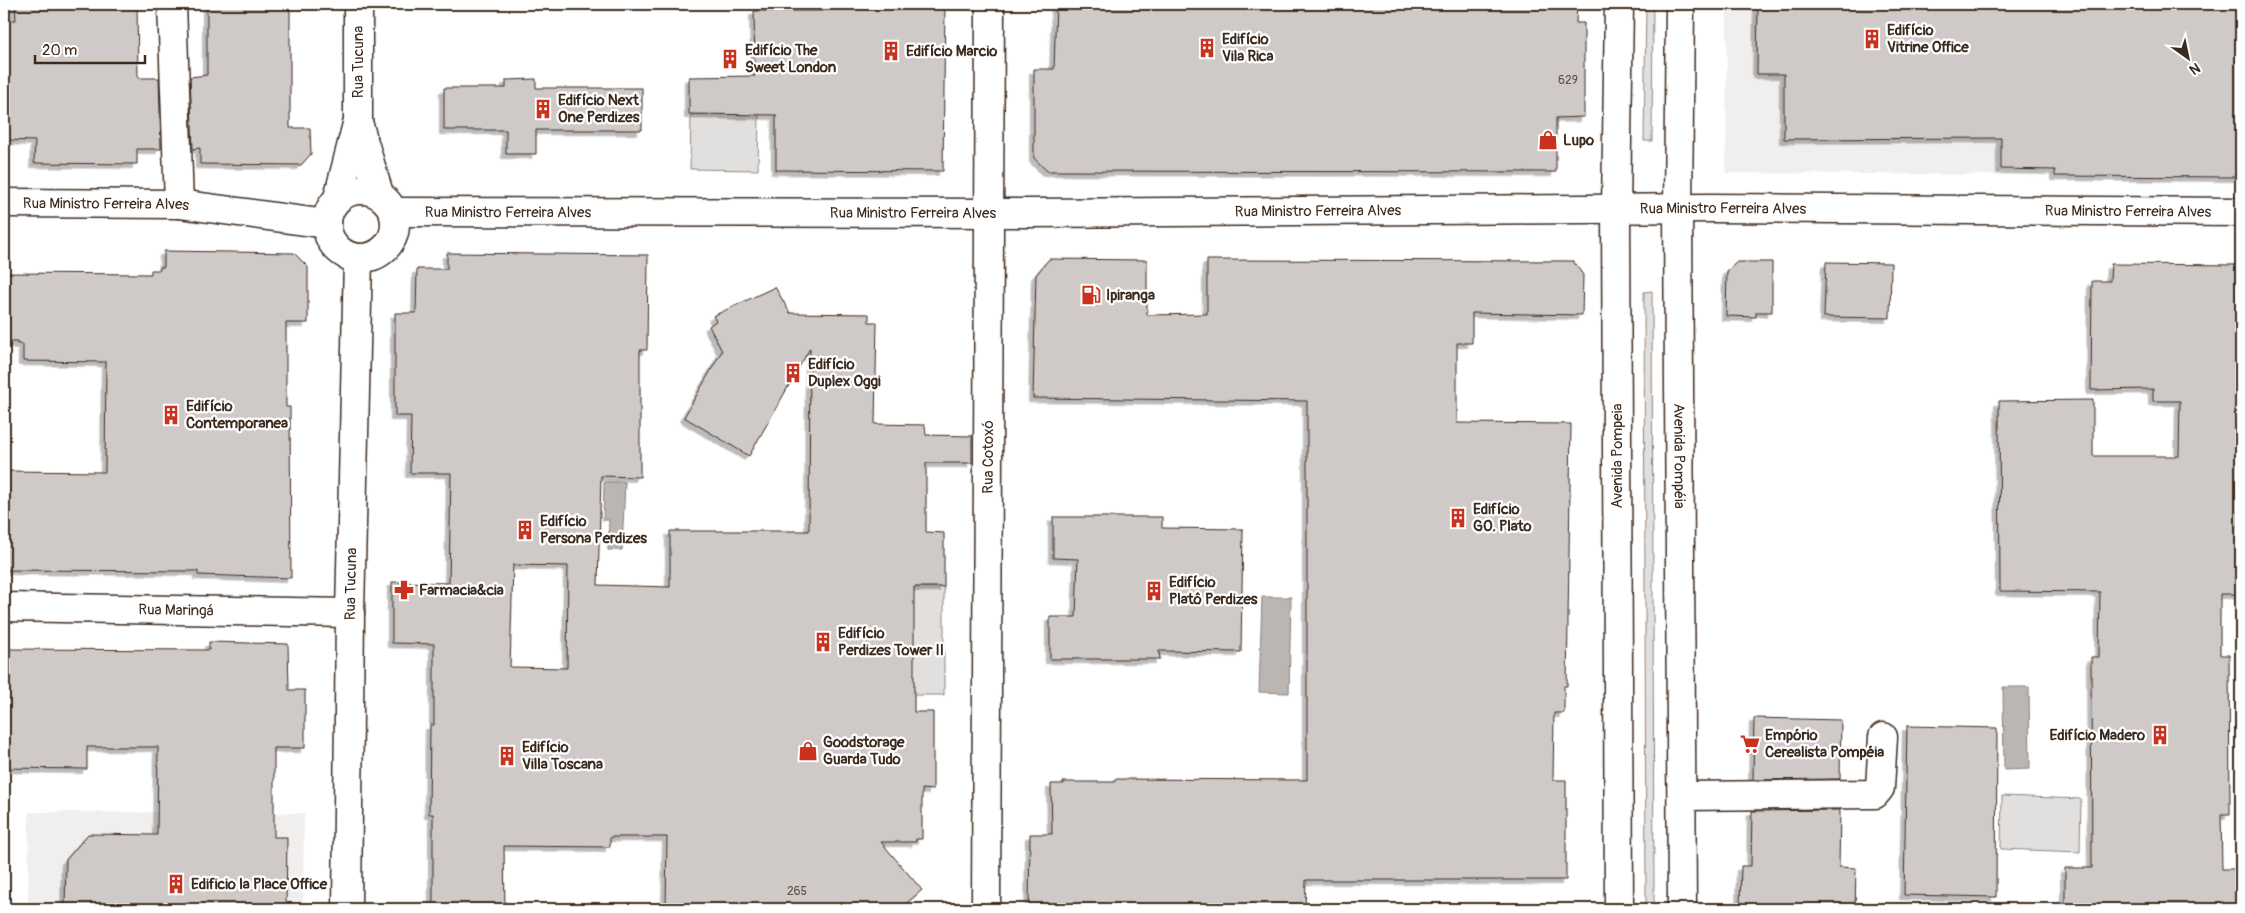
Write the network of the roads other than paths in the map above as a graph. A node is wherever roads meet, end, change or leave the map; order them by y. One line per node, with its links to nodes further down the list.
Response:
1 (172, 4): 10 (street)
2 (358, 4): 6 (street, Rua Tucuna)
3 (990, 4): 13 (street, Rua Cotoxó)
4 (1619, 4): 11 (street, Avenida Pompeia)
5 (1680, 4): 12 (street, Avenida Pompéia)
6 (358, 120): 7 (street, Rua Tucuna); 9 (street, Rua Tucuna)
7 (338, 198): 9 (street); 15 (street)
8 (4, 203): 10 (street, Rua Ministro Ferreira Alves)
9 (386, 203): 13 (street, Rua Ministro Ferreira Alves); 16 (street)
10 (179, 204): 15 (street, Rua Ministro Ferreira Alves)
11 (1616, 209): 12 (street, Rua Ministro Ferreira Alves); 13 (street, Rua Ministro Ferreira Alves); 23 (street, Avenida Pompeia)
12 (1678, 209): 14 (street, Rua Ministro Ferreira Alves); 20 (street, Avenida Pompéia)
13 (991, 212): 22 (street, Rua Cotoxó)
14 (2241, 212)
15 (327, 224): 16 (street)
16 (358, 258): 18 (street, Rua Tucuna)
17 (4, 607): 18 (street, Rua Maringá)
18 (350, 613): 21 (street, Rua Tucuna)
19 (1883, 737): 20 (street)
20 (1682, 796): 24 (street, Avenida Pompéia)
21 (347, 909)
22 (986, 909)
23 (1619, 909)
24 (1682, 909)

